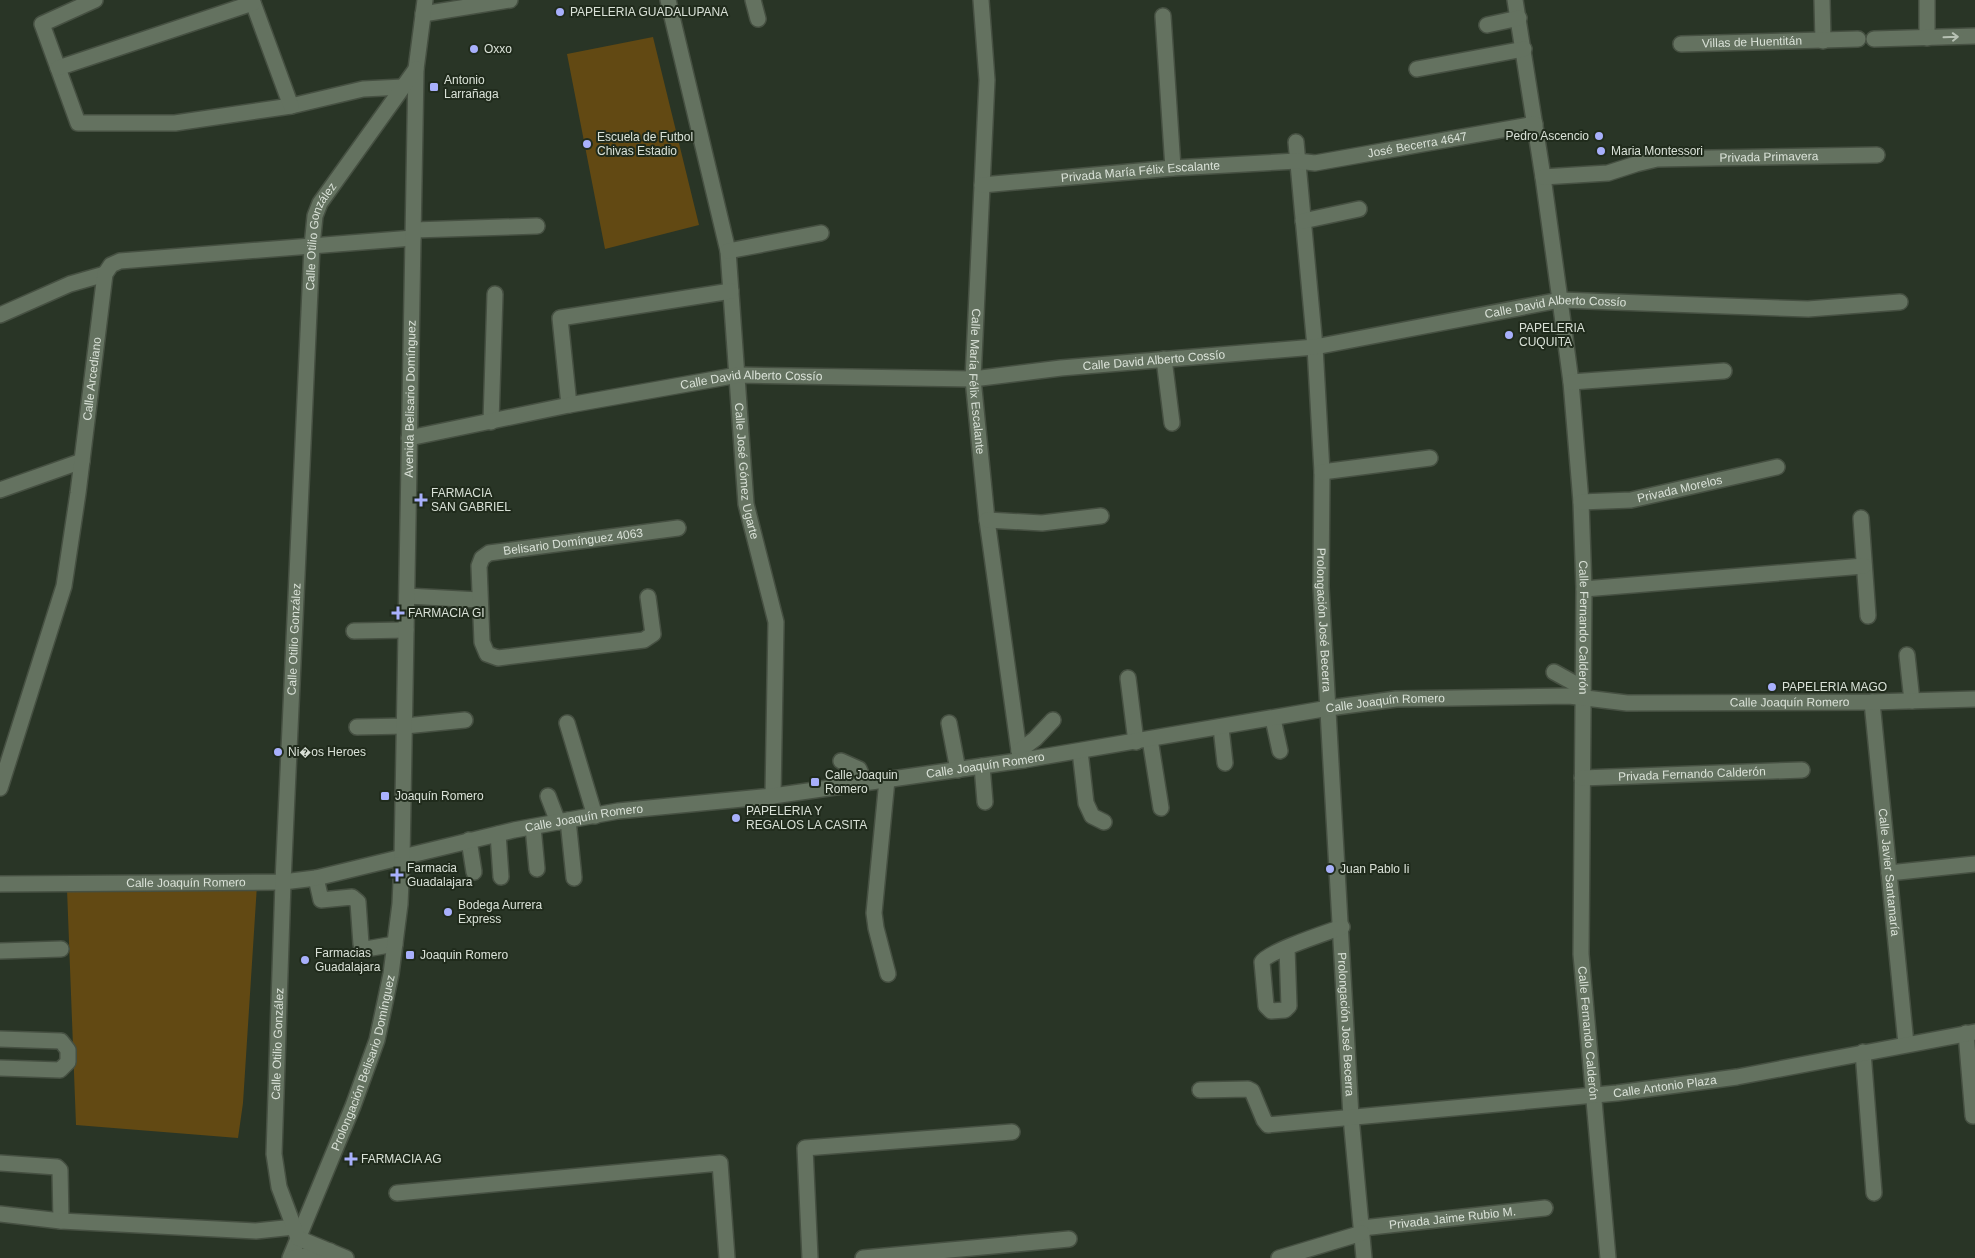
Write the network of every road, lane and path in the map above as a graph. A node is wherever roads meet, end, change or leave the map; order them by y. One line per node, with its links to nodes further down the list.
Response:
1 (95, 0): 22 (street)
2 (510, 0): 10 (street)
3 (668, 0): 40 (street, Calle José Gómez Ugarte)
4 (753, 0): 13 (street)
5 (981, 0): 33 (street, Calle María Félix Escalante)
6 (1515, 0): 12 (street, Calle Fernando Calderón)
7 (1822, 0): 18 (street)
8 (1927, 0): 16 (street)
9 (253, 1): 22 (street); 26 (street)
10 (424, 7): 23 (street, Avenida Belisario Domínguez)
11 (1163, 16): 31 (street)
12 (1519, 18): 14 (street); 21 (street, Calle Fernando Calderón)
13 (758, 19)
14 (1487, 25)
15 (1975, 36): 16 (street, one-way to 15)
16 (1927, 38): 17 (street)
17 (1874, 39)
18 (1823, 40): 19 (street, Villas de Huentitán); 20 (street, Villas de Huentitán)
19 (1858, 40)
20 (1682, 44)
21 (1524, 49): 24 (street); 27 (street, Calle Fernando Calderón)
22 (58, 68): 26 (street)
23 (416, 69): 25 (street, Calle Otilio González); 37 (street, Avenida Belisario Domínguez)
24 (1417, 69)
25 (403, 87): 26 (street); 39 (street, Calle Otilio González)
26 (291, 106)
27 (1535, 124): 30 (street, José Becerra 4647); 32 (street, Calle Fernando Calderón)
28 (1296, 142): 30 (street, Prolongación José Becerra)
29 (1877, 155): 32 (street, Privada Primavera)
30 (1297, 161): 31 (street, Privada María Félix Escalante); 35 (street, Prolongación José Becerra)
31 (1173, 168): 33 (street, Privada María Félix Escalante)
32 (1543, 177): 44 (street, Calle Fernando Calderón)
33 (982, 186): 51 (street, Calle María Félix Escalante)
34 (1359, 209): 35 (street)
35 (1303, 221): 47 (street, Prolongación José Becerra)
36 (537, 226): 37 (street)
37 (413, 234): 39 (street); 56 (street, Avenida Belisario Domínguez)
38 (821, 234): 40 (street)
39 (312, 246): 41 (street); 122 (street, Calle Otilio González)
40 (728, 251): 42 (street, Calle José Gómez Ugarte)
41 (105, 274): 46 (street); 58 (street, Calle Arcediano)
42 (731, 291): 50 (street, Calle José Gómez Ugarte); 53 (street)
43 (495, 294): 54 (street)
44 (1560, 300): 45 (street, Calle David Alberto Cossío); 47 (street, Calle David Alberto Cossío); 52 (street, Calle Fernando Calderón)
45 (1900, 302)
46 (0, 315)
47 (1315, 347): 48 (street, Calle David Alberto Cossío); 60 (street, Prolongación José Becerra)
48 (1164, 359): 51 (street, Calle David Alberto Cossío); 55 (street)
49 (1724, 371): 52 (street)
50 (738, 375): 51 (street, Calle David Alberto Cossío); 53 (street, Calle David Alberto Cossío); 105 (street, Calle José Gómez Ugarte)
51 (973, 379): 65 (street, Calle María Félix Escalante)
52 (1571, 382): 62 (street, Calle Fernando Calderón)
53 (569, 406): 54 (street, Calle David Alberto Cossío)
54 (491, 422): 56 (street, Calle David Alberto Cossío)
55 (1172, 423)
56 (409, 438): 69 (street, Avenida Belisario Domínguez)
57 (1430, 458): 60 (street)
58 (82, 461): 61 (street); 103 (street, Calle Arcediano)
59 (1777, 467): 62 (street, Privada Morelos)
60 (1322, 472): 82 (street, Prolongación José Becerra)
61 (0, 490)
62 (1581, 502): 68 (street, Calle Fernando Calderón)
63 (1101, 516): 65 (street)
64 (1860, 518): 67 (street)
65 (987, 520): 94 (street, Calle María Félix Escalante)
66 (678, 528): 71 (street, Belisario Domínguez 4063)
67 (1864, 566): 68 (street); 72 (street)
68 (1584, 589): 78 (street, Calle Fernando Calderón)
69 (407, 596): 71 (street); 73 (street, Avenida Belisario Domínguez)
70 (648, 597): 71 (street, Belisario Domínguez 4063)
71 (479, 600)
72 (1868, 616)
73 (406, 630): 74 (street); 88 (street, Avenida Belisario Domínguez)
74 (354, 631)
75 (1907, 655): 80 (street)
76 (1554, 672): 78 (street)
77 (1128, 678): 91 (street)
78 (1583, 692): 81 (street, Calle Joaquín Romero); 82 (street, Calle Joaquín Romero); 100 (street, Calle Fernando Calderón)
79 (1975, 698): 80 (street, Calle Joaquín Romero)
80 (1912, 701): 81 (street, Calle Joaquín Romero)
81 (1872, 702): 118 (street, Calle Javier Santamaría)
82 (1329, 708): 83 (street, Calle Joaquín Romero); 124 (street, Prolongación José Becerra)
83 (1273, 719): 90 (street, Calle Joaquín Romero); 93 (street)
84 (465, 720): 88 (street)
85 (1053, 720): 94 (street)
86 (567, 723): 108 (street)
87 (949, 723): 98 (street)
88 (404, 726): 89 (street); 114 (street, Avenida Belisario Domínguez)
89 (357, 727)
90 (1221, 728): 91 (street, Calle Joaquín Romero); 96 (street)
91 (1143, 740): 92 (street, Calle Joaquín Romero); 107 (street)
92 (1080, 751): 94 (street, Calle Joaquín Romero); 110 (street)
93 (1280, 751)
94 (1022, 755): 97 (street, Calle Joaquín Romero)
95 (841, 761): 102 (street)
96 (1225, 763)
97 (982, 766): 98 (street, Calle Joaquín Romero); 106 (street)
98 (958, 770): 101 (street, Calle Joaquín Romero)
99 (1802, 770): 100 (street, Privada Fernando Calderón)
100 (1582, 778): 136 (street, Calle Fernando Calderón)
101 (887, 780): 102 (street, Calle Joaquín Romero); 129 (street)
102 (865, 783): 105 (street, Calle Joaquín Romero)
103 (0, 788)
104 (548, 796): 109 (street)
105 (773, 796): 108 (street, Calle Joaquín Romero)
106 (985, 802)
107 (1161, 808)
108 (595, 816): 109 (street, Calle Joaquín Romero)
109 (563, 821): 111 (street, Calle Joaquín Romero); 121 (street)
110 (1104, 822)
111 (533, 827): 112 (street, Calle Joaquín Romero); 116 (street)
112 (498, 834): 113 (street, Calle Joaquín Romero); 119 (street)
113 (469, 840): 114 (street, Calle Joaquín Romero); 117 (street)
114 (402, 858): 120 (street, Calle Joaquín Romero); 125 (street, Prolongación Belisario Domínguez)
115 (1975, 864): 118 (street)
116 (538, 869)
117 (474, 872)
118 (1889, 873): 132 (street, Calle Javier Santamaría)
119 (501, 877)
120 (316, 878): 122 (street, Calle Joaquín Romero); 125 (street)
121 (574, 878)
122 (284, 882): 123 (street, Calle Joaquín Romero); 147 (street, Calle Otilio González)
123 (0, 884)
124 (1342, 927): 126 (street); 138 (street, Prolongación José Becerra)
125 (395, 944): 147 (street, Prolongación Belisario Domínguez)
126 (1287, 948)
127 (61, 949): 128 (street)
128 (0, 950)
129 (888, 974)
130 (1971, 1032): 132 (street, Calle Antonio Plaza); 137 (street)
131 (0, 1039): 134 (street)
132 (1906, 1044): 133 (street, Calle Antonio Plaza)
133 (1863, 1052): 136 (street, Calle Antonio Plaza); 141 (street)
134 (0, 1068)
135 (1200, 1090): 138 (street, Calle Antonio Plaza)
136 (1593, 1096): 138 (street, Calle Antonio Plaza); 157 (street, Calle Fernando Calderón)
137 (1973, 1116)
138 (1351, 1117): 146 (street, Prolongación José Becerra)
139 (1012, 1132): 153 (street)
140 (0, 1163): 145 (street)
141 (1874, 1192)
142 (396, 1193): 152 (street)
143 (1545, 1208): 146 (street, Privada Jaime Rubio M.)
144 (0, 1214): 145 (street)
145 (61, 1221): 147 (street)
146 (1362, 1231): 155 (street, Privada Jaime Rubio M.); 156 (street, Prolongación José Becerra)
147 (296, 1233): 149 (street); 150 (street, Prolongación Belisario Domínguez)
148 (1069, 1239): 154 (street)
149 (330, 1251): 150 (street); 151 (street)
150 (291, 1258)
151 (346, 1258)
152 (726, 1258)
153 (810, 1258)
154 (863, 1258)
155 (1279, 1258)
156 (1364, 1258)
157 (1608, 1258)

